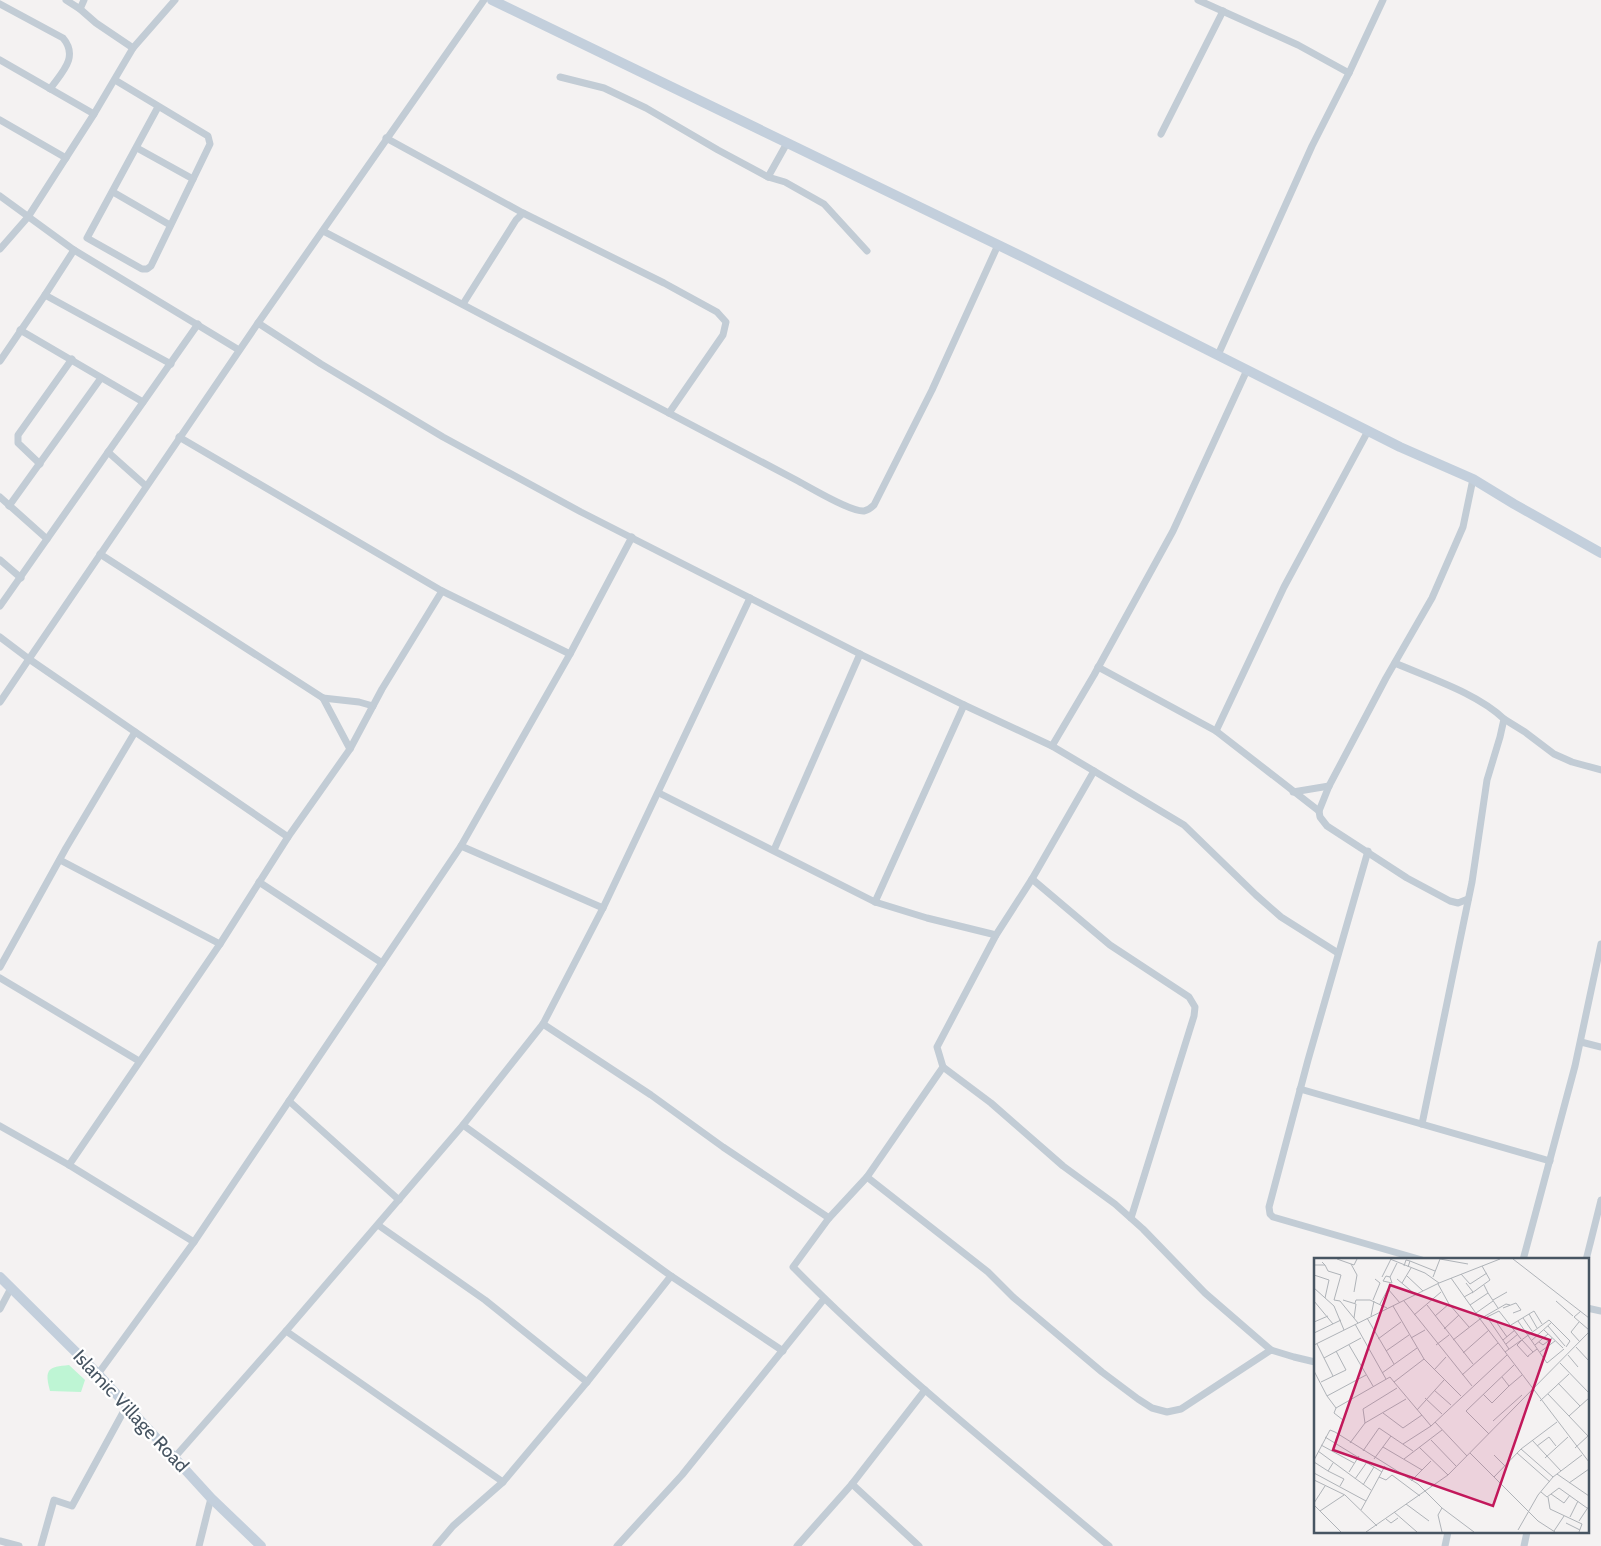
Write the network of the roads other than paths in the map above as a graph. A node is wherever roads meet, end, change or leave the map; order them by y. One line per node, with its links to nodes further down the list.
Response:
1 (66, 0): 9 (street)
2 (84, 0): 9 (street)
3 (175, 0): 11 (street)
4 (484, 0): 21 (street)
5 (492, 0): 22 (street)
6 (1198, 0): 10 (street)
7 (1383, 0): 13 (street)
8 (0, 4): 16 (street)
9 (80, 9): 11 (street)
10 (1223, 11): 13 (street); 20 (street)
11 (133, 48): 15 (street)
12 (0, 60): 16 (street)
13 (1349, 73): 43 (street)
14 (560, 77): 25 (street)
15 (115, 80): 17 (street); 18 (street)
16 (50, 89): 18 (street)
17 (158, 107): 23 (street); 26 (street)
18 (94, 114): 24 (street)
19 (0, 120): 24 (street)
20 (1162, 134)
21 (386, 138): 29 (street); 32 (street)
22 (787, 143): 25 (street); 33 (street)
23 (137, 148): 26 (street); 27 (street)
24 (66, 158): 30 (street)
25 (768, 177): 36 (street)
26 (193, 179): 31 (street)
27 (113, 192): 31 (street); 31 (street)
28 (0, 196): 30 (street)
29 (523, 212): 38 (street); 50 (street)
30 (28, 217): 34 (street); 35 (street)
31 (170, 225)
32 (323, 230): 38 (street); 39 (street)
33 (998, 245): 43 (street); 50 (street)
34 (0, 250)
35 (74, 250): 37 (street); 40 (street)
36 (868, 251)
37 (46, 295): 41 (street); 46 (street)
38 (463, 304): 50 (street)
39 (258, 323): 42 (street); 59 (street)
40 (198, 324): 42 (street); 46 (street)
41 (20, 330): 44 (street); 45 (street)
42 (239, 350): 52 (street)
43 (1218, 355): 47 (street)
44 (72, 359): 48 (street); 54 (street)
45 (0, 360)
46 (171, 364): 49 (street)
47 (1247, 370): 51 (street); 73 (street)
48 (101, 378): 49 (street); 54 (street)
49 (143, 402): 53 (street)
50 (670, 412)
51 (1368, 431): 55 (street); 79 (street)
52 (179, 437): 56 (street); 65 (street)
53 (108, 452): 56 (street); 60 (street)
54 (40, 464): 58 (street)
55 (1473, 479): 61 (street); 72 (street)
56 (146, 486): 62 (street)
57 (0, 497): 58 (street)
58 (9, 506): 60 (street)
59 (632, 536): 66 (street); 69 (street)
60 (47, 539): 64 (street)
61 (1601, 552)
62 (100, 554): 71 (street); 74 (street)
63 (0, 560): 64 (street)
64 (21, 578): 67 (street)
65 (442, 591): 69 (street); 77 (street)
66 (750, 598): 70 (street); 86 (street)
67 (0, 606)
68 (0, 637): 71 (street)
69 (570, 654): 90 (street)
70 (860, 654): 76 (street); 91 (street)
71 (29, 659): 75 (street); 80 (street)
72 (1394, 662): 78 (street); 85 (street)
73 (1098, 666): 79 (street); 81 (street)
74 (323, 698): 77 (street); 82 (street)
75 (0, 702)
76 (964, 705): 81 (street); 97 (street)
77 (373, 706): 82 (street)
78 (1504, 719): 83 (street); 96 (street)
79 (1216, 731): 87 (street)
80 (135, 732): 89 (street); 93 (street)
81 (1052, 746): 84 (street)
82 (350, 749): 89 (street)
83 (1601, 770)
84 (1094, 771): 94 (street); 102 (street)
85 (1329, 786): 87 (street); 88 (street)
86 (659, 792): 91 (street); 98 (street)
87 (1294, 792): 88 (street)
88 (1319, 811): 92 (street)
89 (288, 836): 95 (street)
90 (461, 846): 98 (street); 104 (street)
91 (774, 850): 97 (street)
92 (1368, 851): 96 (street); 102 (street)
93 (60, 860): 100 (street); 105 (street)
94 (1032, 879): 99 (street); 123 (street)
95 (259, 882): 100 (street); 104 (street)
96 (1468, 899): 114 (street)
97 (875, 902): 99 (street)
98 (604, 908): 107 (street)
99 (996, 935): 111 (street)
100 (220, 944): 110 (street)
101 (1601, 944): 103 (street)
102 (1338, 953): 112 (street)
103 (1600, 953): 108 (street)
104 (382, 963): 113 (street)
105 (0, 967)
106 (0, 978): 110 (street)
107 (543, 1024): 115 (street); 122 (street)
108 (1580, 1042): 109 (street); 117 (street)
109 (1601, 1047)
110 (139, 1061): 118 (street)
111 (943, 1067): 119 (street); 123 (street)
112 (1300, 1089): 114 (street); 127 (street)
113 (289, 1101): 120 (street); 126 (street)
114 (1422, 1124): 117 (street)
115 (463, 1125): 120 (street); 130 (street)
116 (0, 1126): 118 (street)
117 (1550, 1161): 128 (street)
118 (69, 1166): 126 (street)
119 (867, 1177): 122 (street); 138 (street)
120 (399, 1200): 125 (street)
121 (1601, 1200): 124 (street)
122 (829, 1218): 133 (street)
123 (1131, 1218): 138 (street)
124 (1599, 1218): 129 (street)
125 (378, 1225): 137 (street); 142 (street)
126 (194, 1242): 141 (street)
127 (1415, 1258)
128 (1524, 1258)
129 (1587, 1258)
130 (671, 1276): 139 (street); 142 (street)
131 (0, 1277): 132 (street, Islamic Village Road)
132 (11, 1288): 134 (street); 141 (street, Islamic Village Road)
133 (824, 1299): 139 (street); 143 (street)
134 (0, 1308)
135 (1588, 1308): 136 (street)
136 (1601, 1311)
137 (286, 1332): 145 (street); 146 (street)
138 (1271, 1350): 140 (street)
139 (783, 1351): 155 (street)
140 (1314, 1362)
141 (98, 1374): 144 (street, Islamic Village Road)
142 (587, 1382): 146 (street)
143 (926, 1390): 147 (street); 158 (street)
144 (126, 1407): 145 (street, Islamic Village Road); 151 (street)
145 (174, 1458): 148 (street, Islamic Village Road)
146 (503, 1482): 154 (street)
147 (852, 1484): 156 (street); 157 (street)
148 (211, 1498): 152 (street); 153 (street, Islamic Village Road)
149 (0, 1541): 150 (street)
150 (19, 1546)
151 (41, 1546)
152 (199, 1546)
153 (261, 1546)
154 (436, 1546)
155 (617, 1546)
156 (798, 1546)
157 (919, 1546)
158 (1109, 1546)

